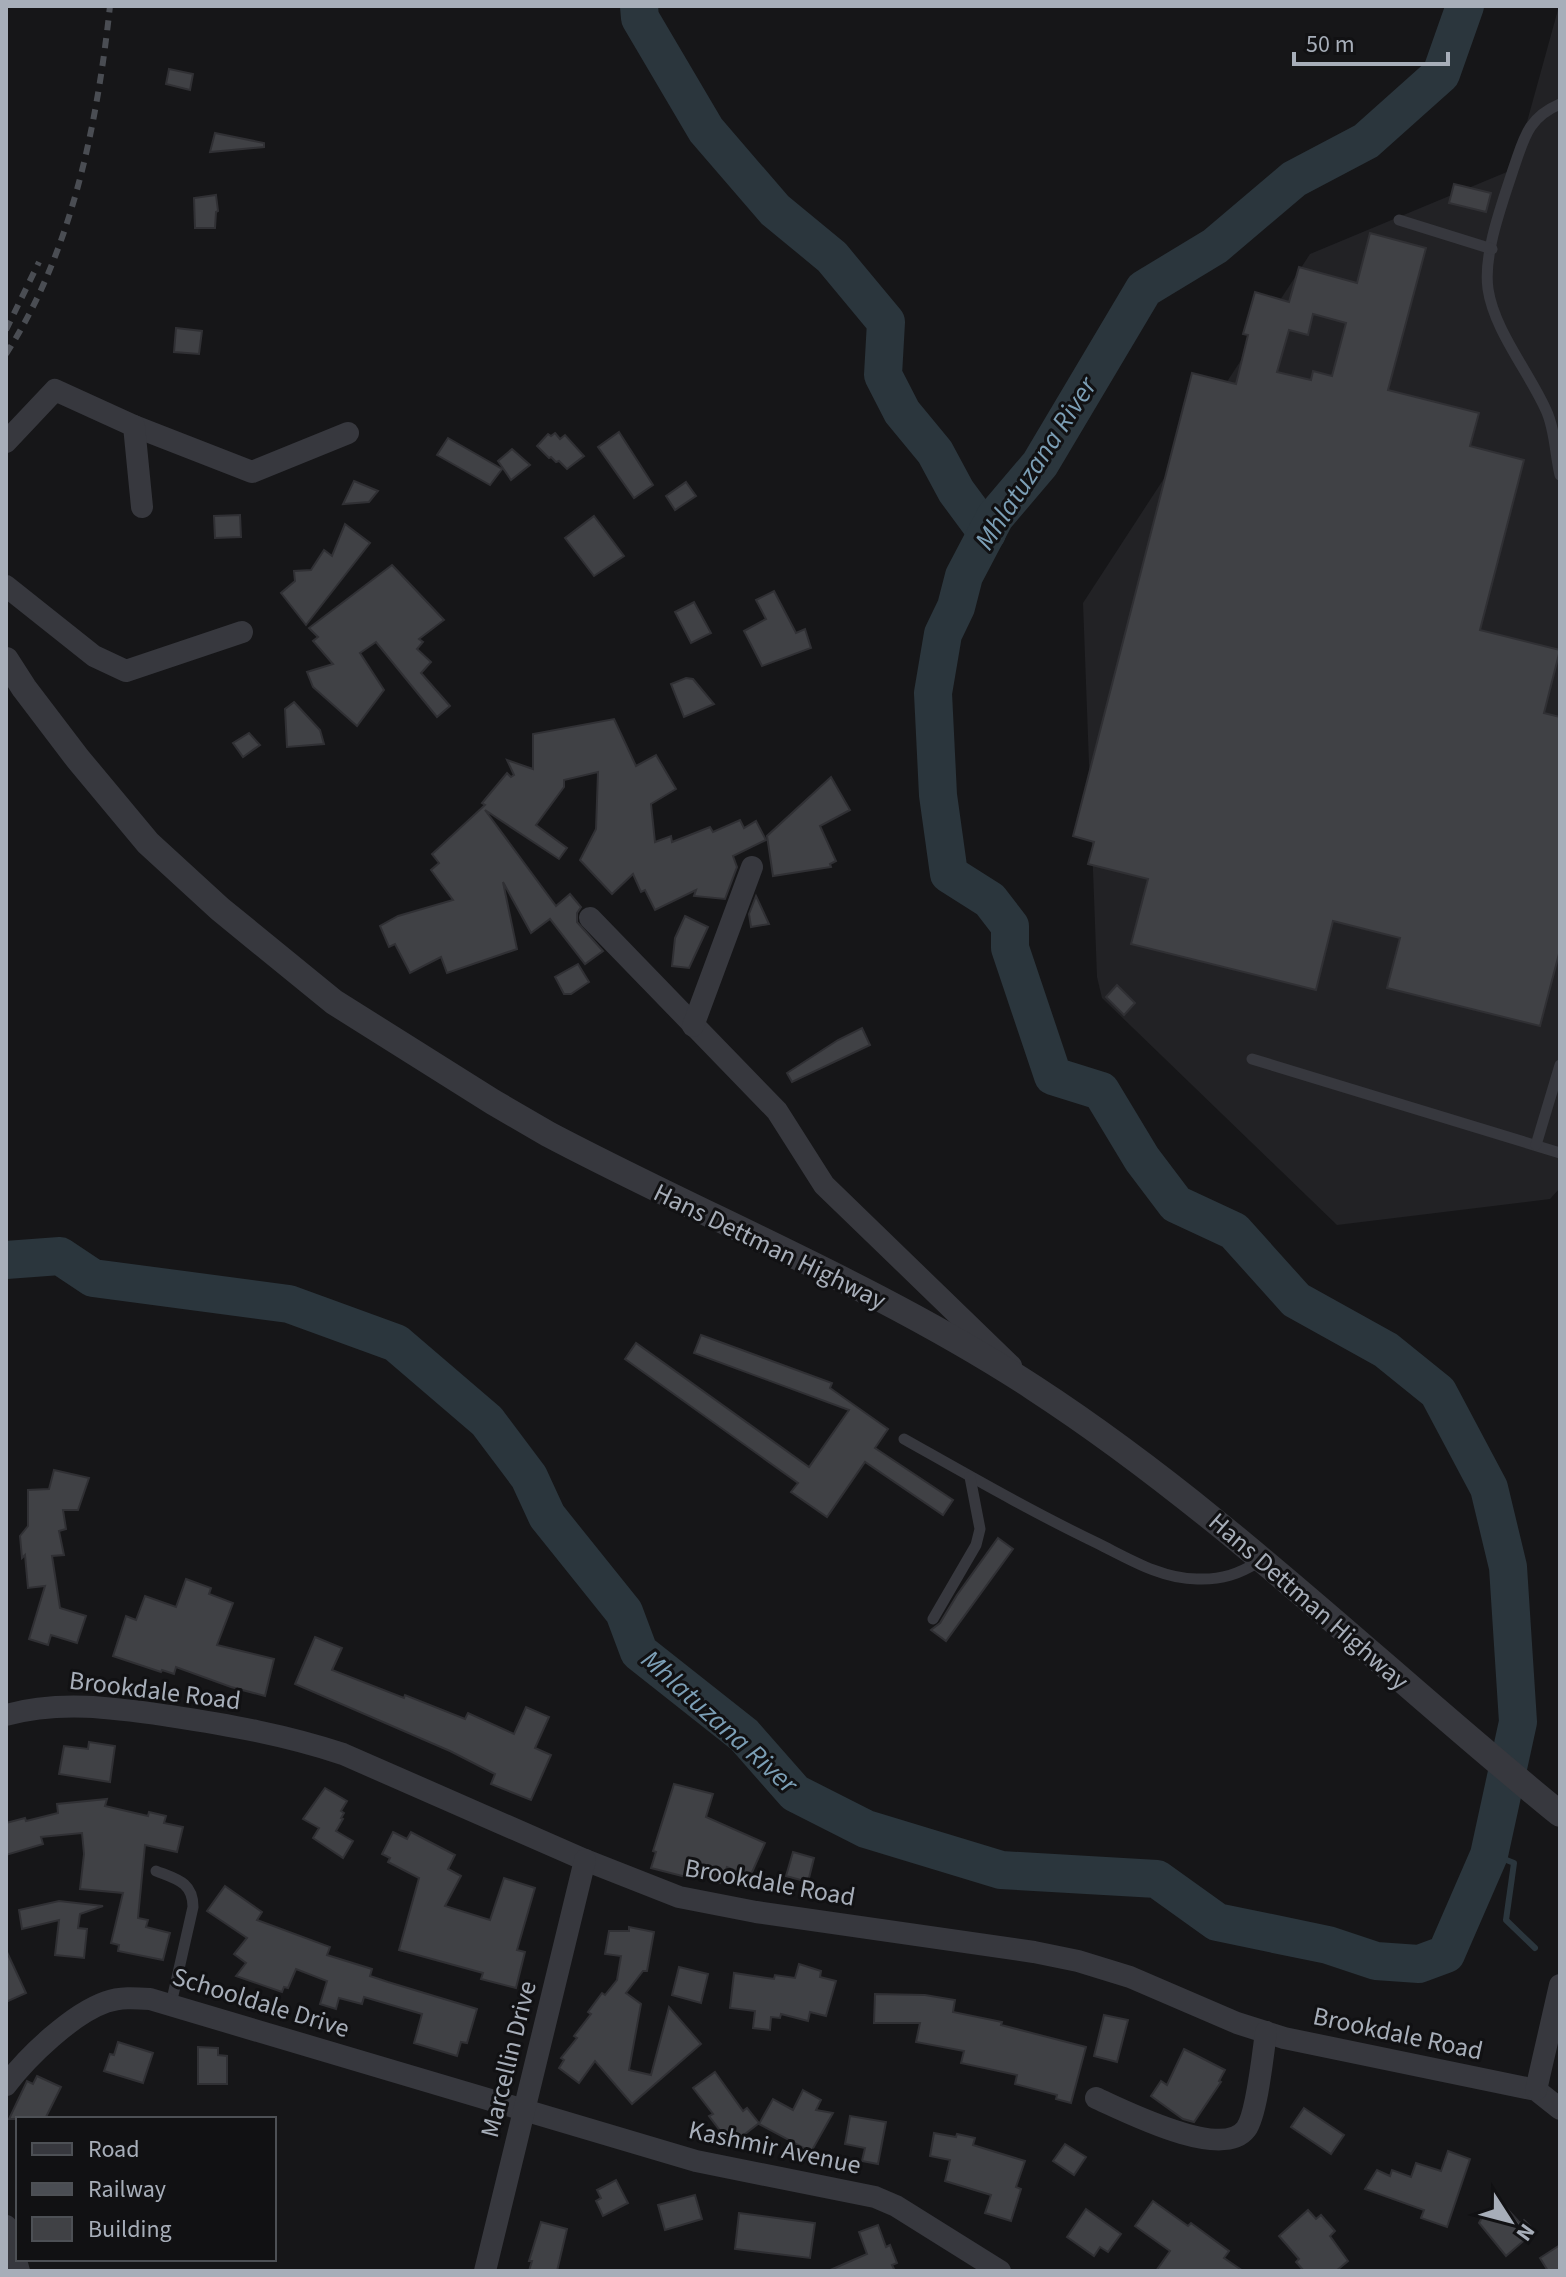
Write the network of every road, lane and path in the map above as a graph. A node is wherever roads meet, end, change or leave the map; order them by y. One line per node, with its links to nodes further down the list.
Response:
1 (1560, 104): 3 (lane)
2 (1399, 220): 3 (lane)
3 (1492, 249): 7 (lane)
4 (134, 426): 5 (street); 6 (street); 8 (street)
5 (348, 433)
6 (6, 442)
7 (1560, 475)
8 (142, 507)
9 (6, 586): 10 (street)
10 (242, 632)
11 (6, 660): 19 (street, Hans Dettman Highway)
12 (752, 867): 14 (street)
13 (590, 918): 14 (street)
14 (693, 1026): 19 (street)
15 (1252, 1059): 17 (lane)
16 (1560, 1065): 17 (lane)
17 (1536, 1145): 18 (lane)
18 (1560, 1153)
19 (1032, 1386): 22 (street, Hans Dettman Highway)
20 (904, 1439): 21 (lane)
21 (970, 1477): 22 (lane); 23 (lane)
22 (1261, 1560): 25 (street, Hans Dettman Highway)
23 (933, 1619)
24 (6, 1715): 26 (street, Brookdale Road)
25 (1556, 1811)
26 (585, 1860): 30 (street, Brookdale Road); 35 (street, Marcellin Drive)
27 (156, 1871): 29 (lane)
28 (1560, 1985): 32 (street)
29 (171, 2004): 31 (street, Schooldale Drive); 35 (street, Schooldale Drive)
30 (1266, 2032): 32 (street, Brookdale Road); 33 (street)
31 (6, 2085)
32 (1536, 2090): 34 (street)
33 (1096, 2098)
34 (1560, 2109)
35 (525, 2110): 38 (street, Kashmir Avenue); 39 (street, Marcellin Drive)
36 (6, 2226): 37 (street)
37 (16, 2261)
38 (965, 2262): 40 (street, Kashmir Avenue)
39 (485, 2271)
40 (1000, 2271)

